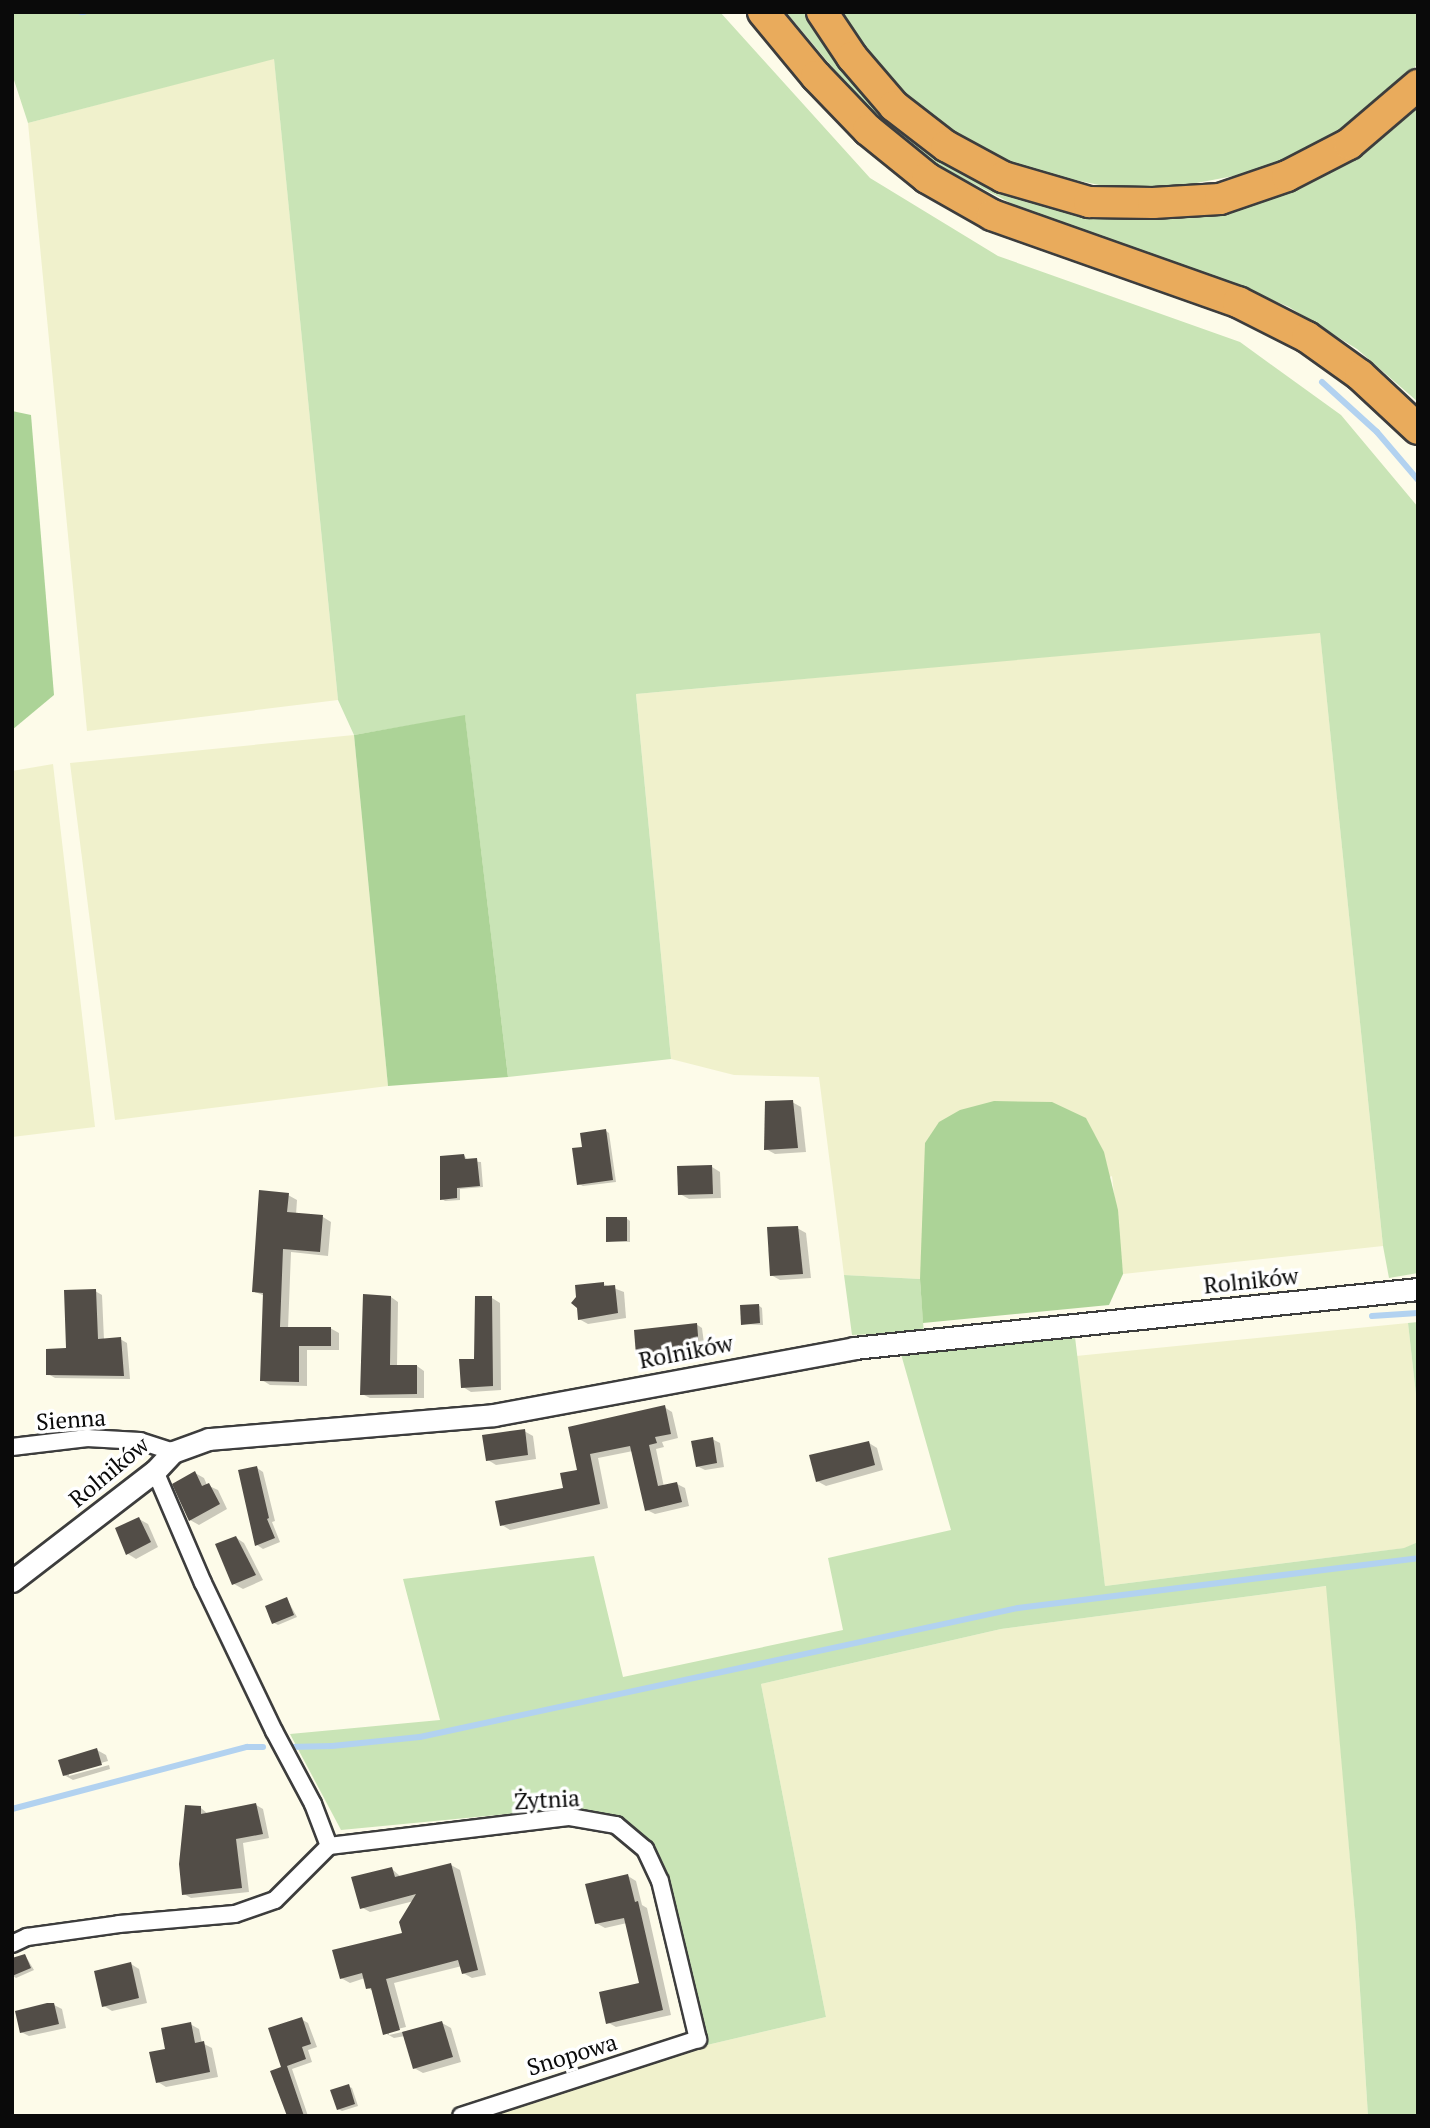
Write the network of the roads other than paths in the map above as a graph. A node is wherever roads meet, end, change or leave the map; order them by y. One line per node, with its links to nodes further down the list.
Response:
1 (763, 12): 4 (highway)
2 (822, 12): 3 (highway)
3 (1418, 85)
4 (1418, 429)
5 (1418, 1290): 7 (street, Rolników)
6 (12, 1447): 7 (street, Sienna)
7 (173, 1452): 8 (street, Rolników)
8 (155, 1471): 9 (street, Rolników); 10 (street)
9 (12, 1581)
10 (329, 1846): 11 (street); 12 (street, Żytnia)
11 (12, 1944)
12 (698, 2039): 13 (street, Snopowa)
13 (461, 2116)

